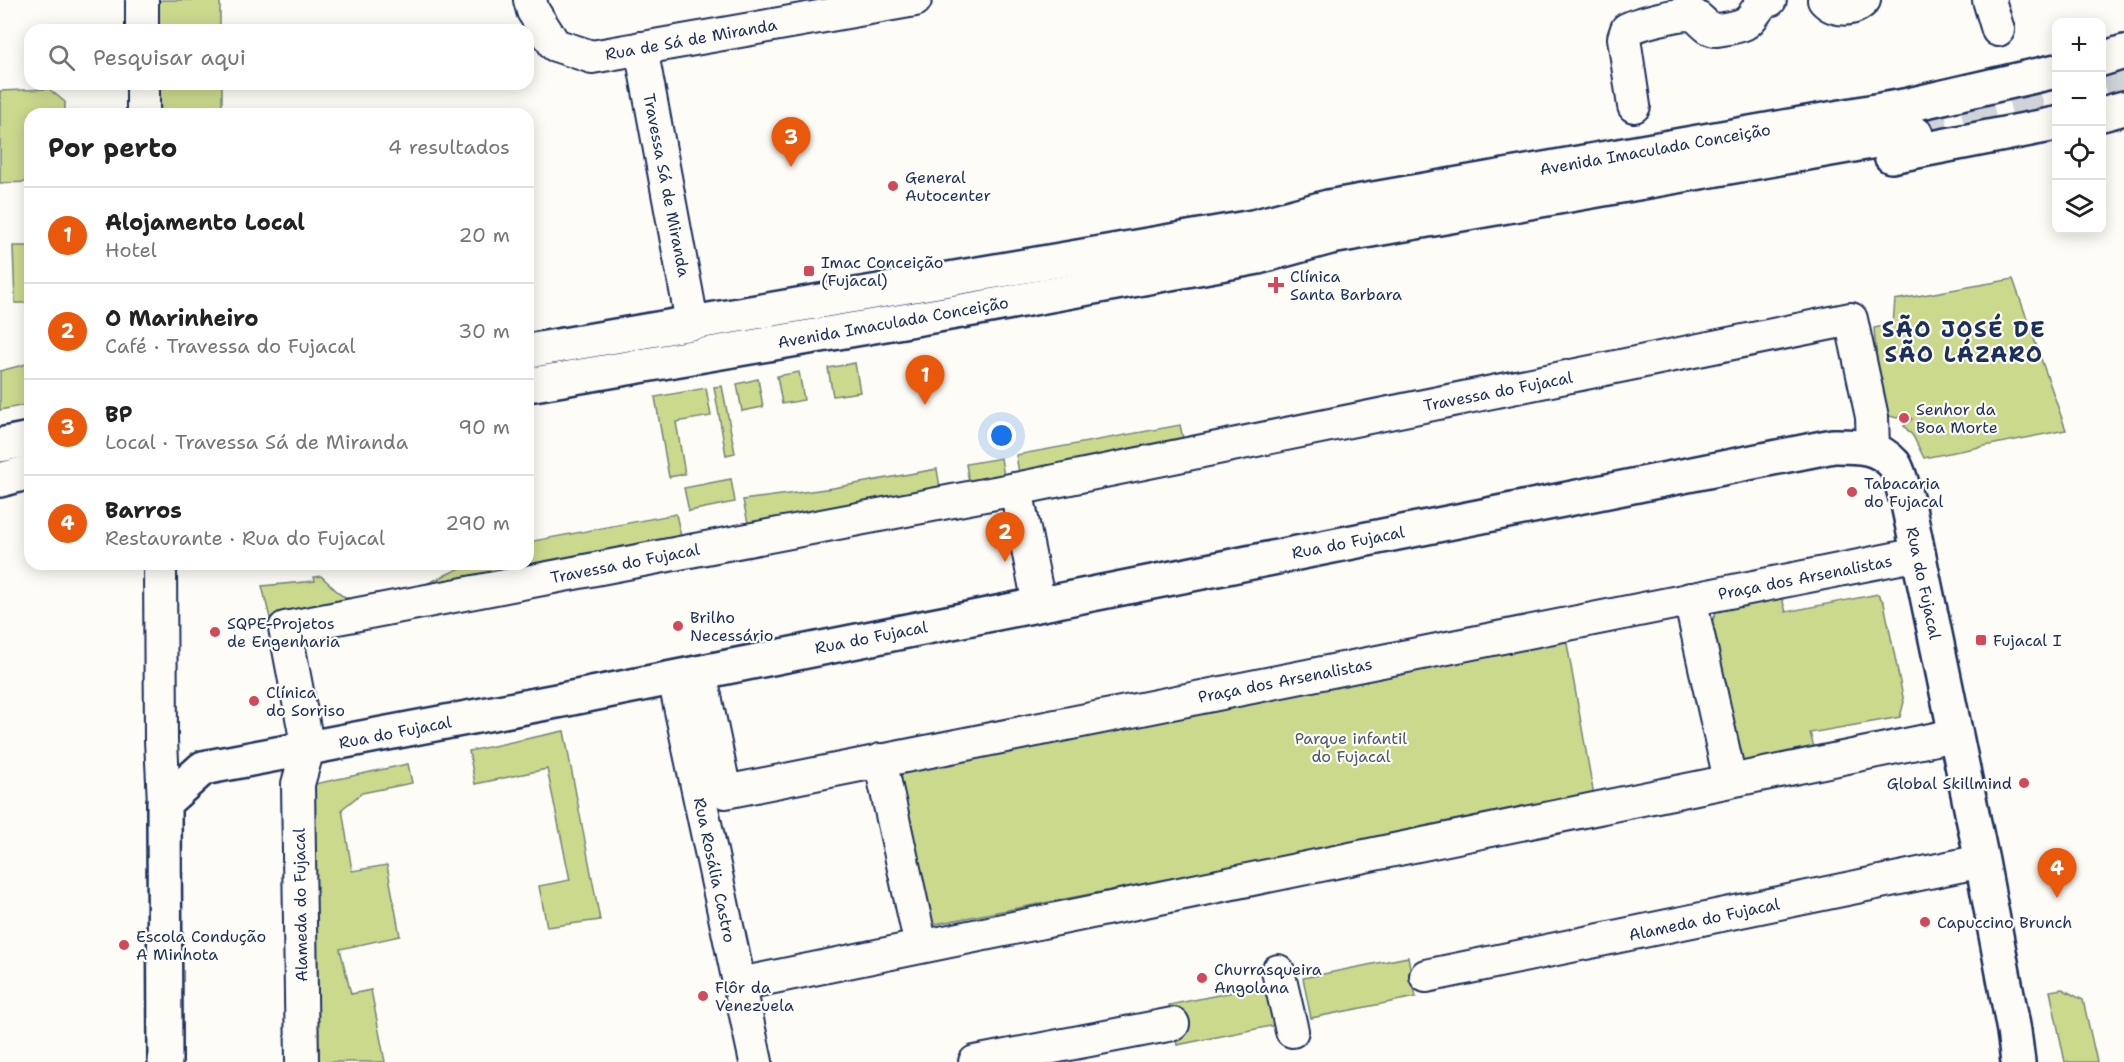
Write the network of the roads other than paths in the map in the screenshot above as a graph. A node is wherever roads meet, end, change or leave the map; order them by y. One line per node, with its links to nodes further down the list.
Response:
1 (142, 0): 8 (street)
2 (530, 0): 10 (street, Rua de Sá de Miranda)
3 (915, 0): 10 (street, Rua de Sá de Miranda)
4 (1770, 0): 15 (street)
5 (1824, 0): 6 (street)
6 (1864, 0)
7 (1989, 0): 9 (street)
8 (142, 24)
9 (1998, 30)
10 (642, 48): 22 (street, Travessa Sá de Miranda)
11 (2124, 52): 12 (main road)
12 (2106, 58)
13 (2052, 72): 21 (main road, Avenida Imaculada Conceição)
14 (143, 90): 16 (street)
15 (1634, 106)
16 (143, 108)
17 (2124, 108): 18 (main road)
18 (2106, 113)
19 (2052, 125): 21 (main road, Avenida Imaculada Conceição)
20 (1914, 127): 21 (main road, Avenida Imaculada Conceição)
21 (1256, 242): 22 (main road, Avenida Imaculada Conceição); 24 (main road, Avenida Imaculada Conceição)
22 (692, 322): 23 (main road, Avenida Imaculada Conceição)
23 (534, 350)
24 (534, 384)
25 (24, 440): 26 (main road)
26 (0, 445)
27 (1873, 448): 30 (street, Travessa do Fujacal); 31 (main road, Rua do Fujacal); 34 (main road, Rua do Fujacal)
28 (24, 474): 29 (main road)
29 (0, 480)
30 (1016, 489): 34 (street); 38 (street, Travessa do Fujacal)
31 (1919, 554): 33 (street, Praça dos Arsenalistas); 36 (main road, Rua do Fujacal)
32 (158, 574): 37 (street)
33 (1690, 600): 39 (street, Praça dos Arsenalistas); 41 (street)
34 (1039, 604): 35 (main road, Rua do Fujacal)
35 (687, 675): 38 (main road, Rua do Fujacal); 39 (street, Praça dos Arsenalistas); 47 (street, Rua Rosália Castro)
36 (1955, 735): 41 (street); 43 (main road, Rua do Fujacal)
37 (161, 740): 40 (street); 42 (street)
38 (309, 749): 40 (main road, Rua do Fujacal); 52 (street, Alameda do Fujacal)
39 (880, 760): 44 (street)
40 (203, 768): 42 (main road)
41 (1730, 780): 44 (street)
42 (164, 802): 51 (main road)
43 (1982, 861): 46 (street, Alameda do Fujacal); 50 (main road, Rua do Fujacal)
44 (921, 946): 47 (street)
45 (1278, 971): 49 (street)
46 (1426, 976)
47 (740, 984): 53 (street, Rua Rosália Castro)
48 (1173, 1024): 54 (street)
49 (1292, 1031)
50 (2019, 1060)
51 (165, 1062)
52 (302, 1062)
53 (756, 1062)
54 (975, 1062)

